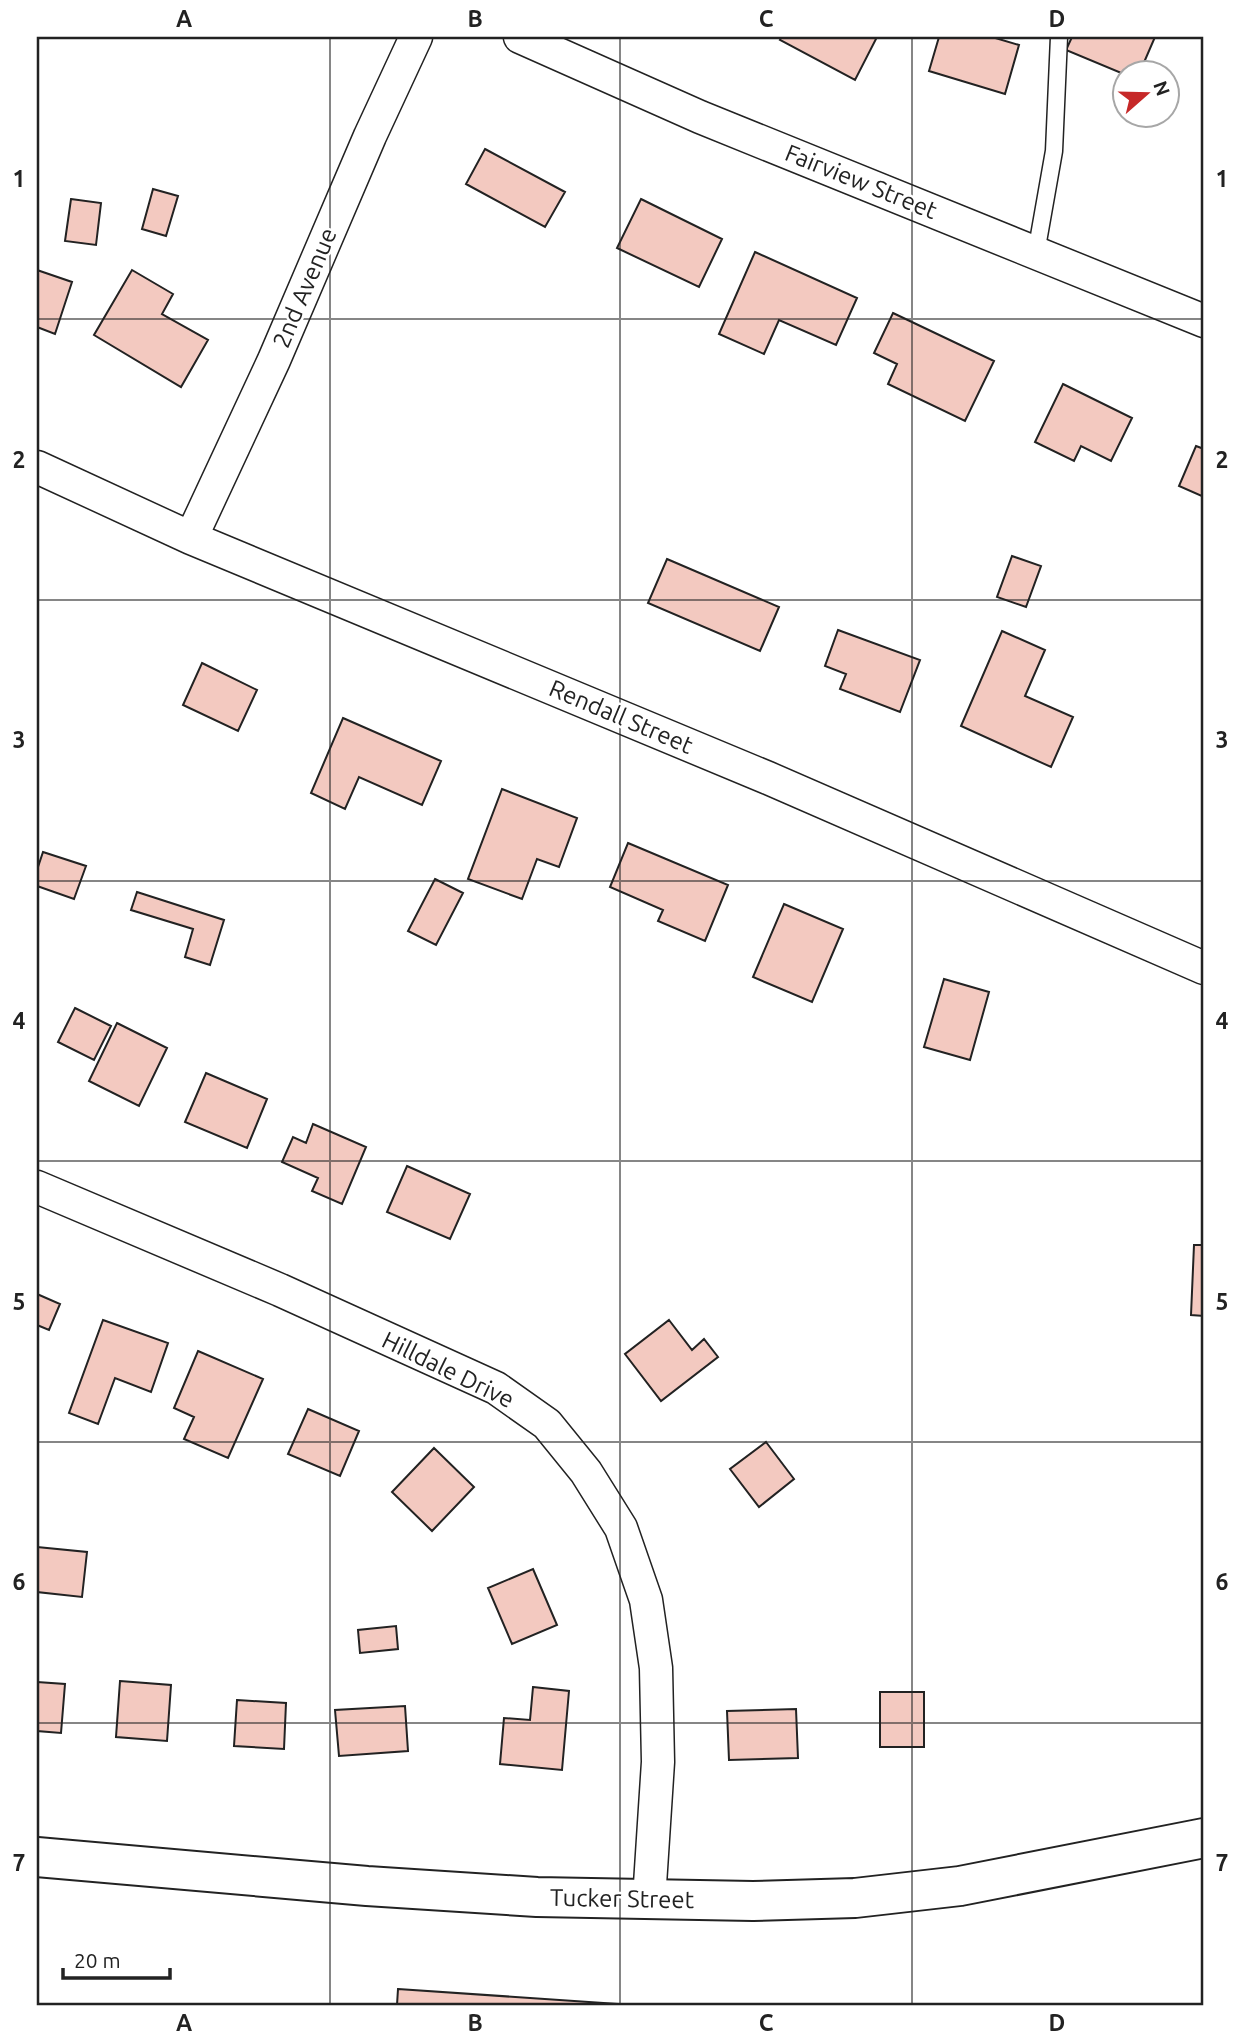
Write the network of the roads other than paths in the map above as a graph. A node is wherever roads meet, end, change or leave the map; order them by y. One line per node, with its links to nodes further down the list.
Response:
1 (416, 37): 7 (street, 2nd Avenue)
2 (520, 37): 4 (street, Fairview Street)
3 (1059, 37): 4 (lane)
4 (1036, 253): 5 (street, Fairview Street)
5 (1204, 321)
6 (37, 467): 7 (street, Rendall Street)
7 (191, 538): 8 (street, Rendall Street)
8 (1204, 968)
9 (37, 1187): 12 (street, Hilldale Drive)
10 (1204, 1838): 12 (street, Tucker Street)
11 (37, 1857): 12 (street, Tucker Street)
12 (649, 1900)

